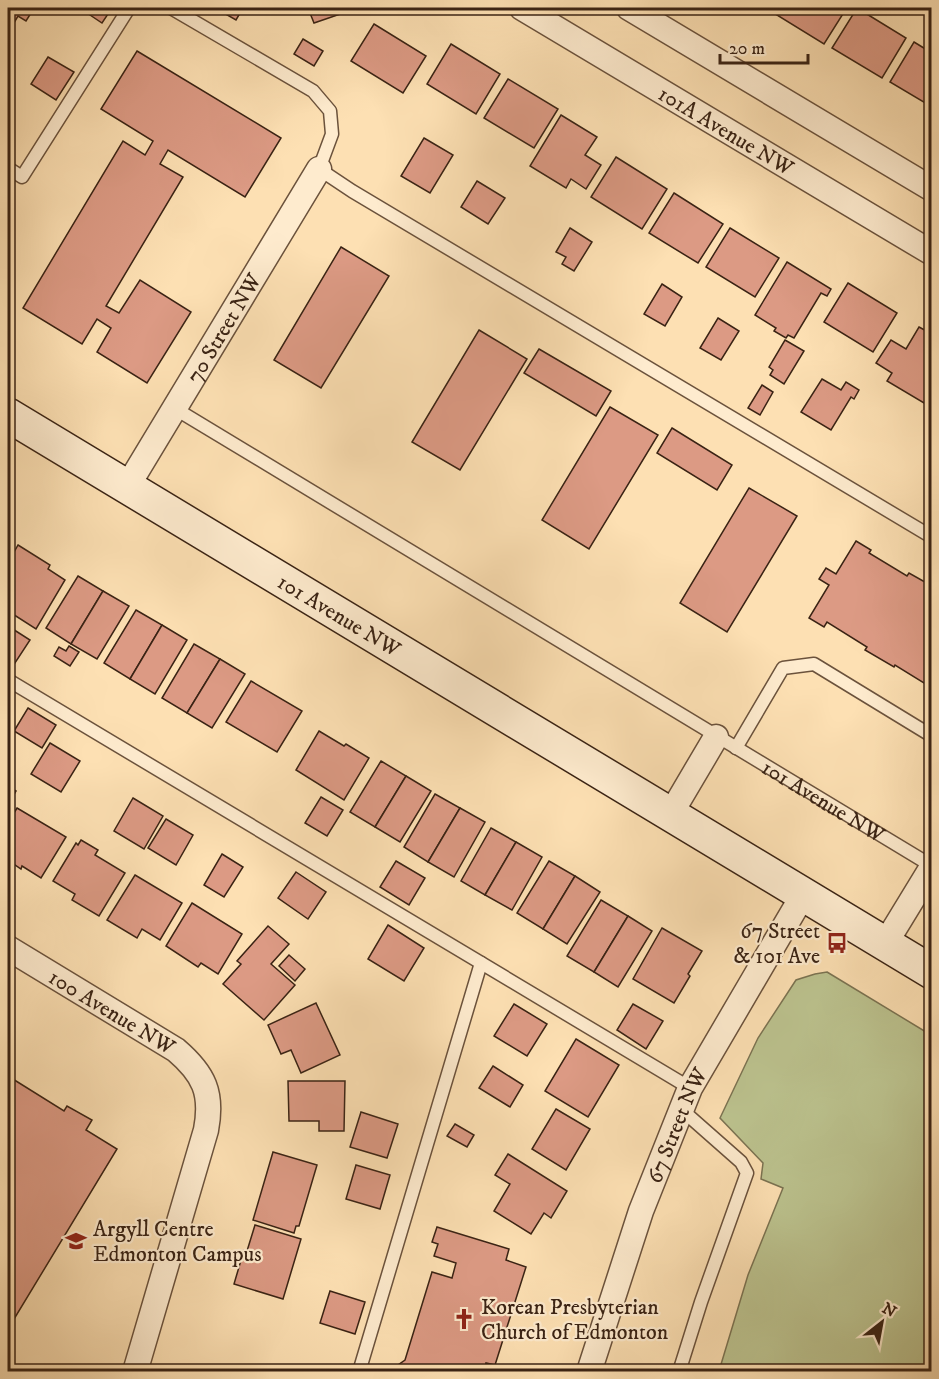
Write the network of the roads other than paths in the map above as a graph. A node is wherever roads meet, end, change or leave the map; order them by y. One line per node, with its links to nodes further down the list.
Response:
1 (129, 8): 5 (lane)
2 (171, 8): 6 (lane)
3 (522, 8): 8 (street, 101A Avenue NW)
4 (629, 8): 7 (street)
5 (8, 168)
6 (319, 169): 9 (street, 70 Street NW); 12 (lane)
7 (932, 189)
8 (932, 253)
9 (174, 408): 11 (street, 70 Street NW); 15 (lane, 101 Avenue NW)
10 (8, 415): 11 (main road, 101 Avenue NW)
11 (127, 487): 16 (main road, 101 Avenue NW)
12 (932, 537)
13 (8, 680): 21 (lane)
14 (932, 736): 15 (lane)
15 (726, 742): 16 (street); 17 (lane, 101 Avenue NW)
16 (670, 815): 18 (main road, 101 Avenue NW)
17 (932, 866): 19 (street)
18 (803, 895): 19 (main road, 101 Avenue NW); 23 (street, 67 Street NW)
19 (885, 944): 22 (main road, 101 Avenue NW)
20 (8, 948): 24 (street, 100 Avenue NW)
21 (481, 963): 23 (lane); 25 (lane)
22 (932, 972)
23 (686, 1099): 26 (street, 67 Street NW); 27 (lane)
24 (135, 1371)
25 (359, 1371)
26 (589, 1371)
27 (679, 1371)

